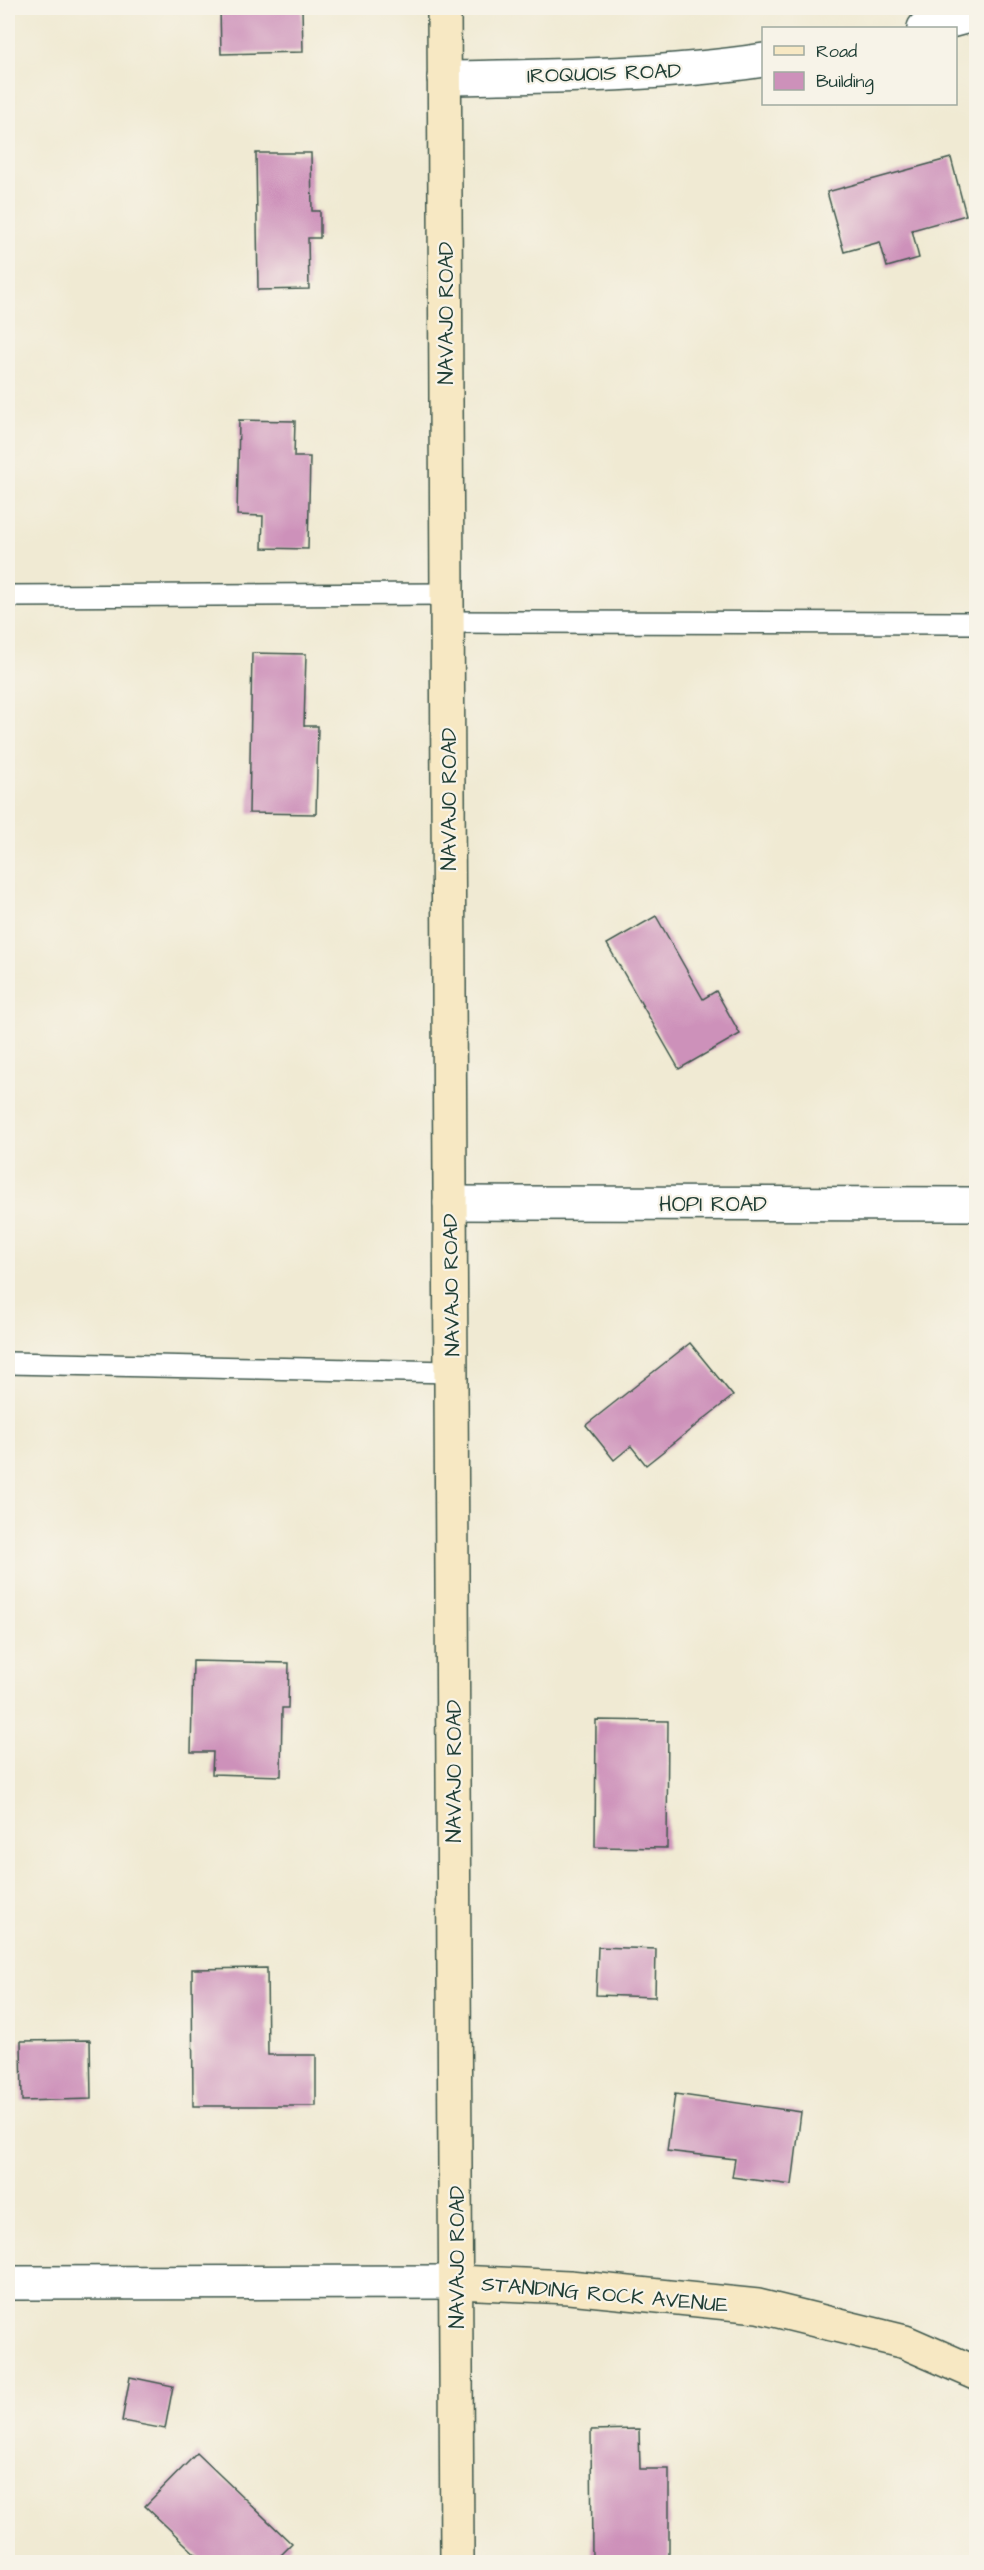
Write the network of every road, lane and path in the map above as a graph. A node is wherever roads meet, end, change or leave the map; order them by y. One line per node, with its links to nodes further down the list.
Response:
1 (444, 8): 5 (main road, NAVAJO ROAD)
2 (976, 14): 3 (street)
3 (928, 27)
4 (762, 60): 5 (street, IROQUOIS ROAD)
5 (444, 78): 7 (main road, NAVAJO ROAD)
6 (8, 596): 7 (lane)
7 (448, 608): 8 (lane); 9 (main road, NAVAJO ROAD)
8 (976, 624)
9 (450, 1203): 10 (street, HOPI ROAD); 12 (main road, NAVAJO ROAD)
10 (976, 1204)
11 (8, 1363): 12 (lane)
12 (452, 1372): 13 (main road, NAVAJO ROAD)
13 (457, 2282): 14 (street, STANDING ROCK AVENUE); 15 (main road, STANDING ROCK AVENUE); 16 (main road, NAVAJO ROAD)
14 (8, 2283)
15 (976, 2373)
16 (457, 2562)

